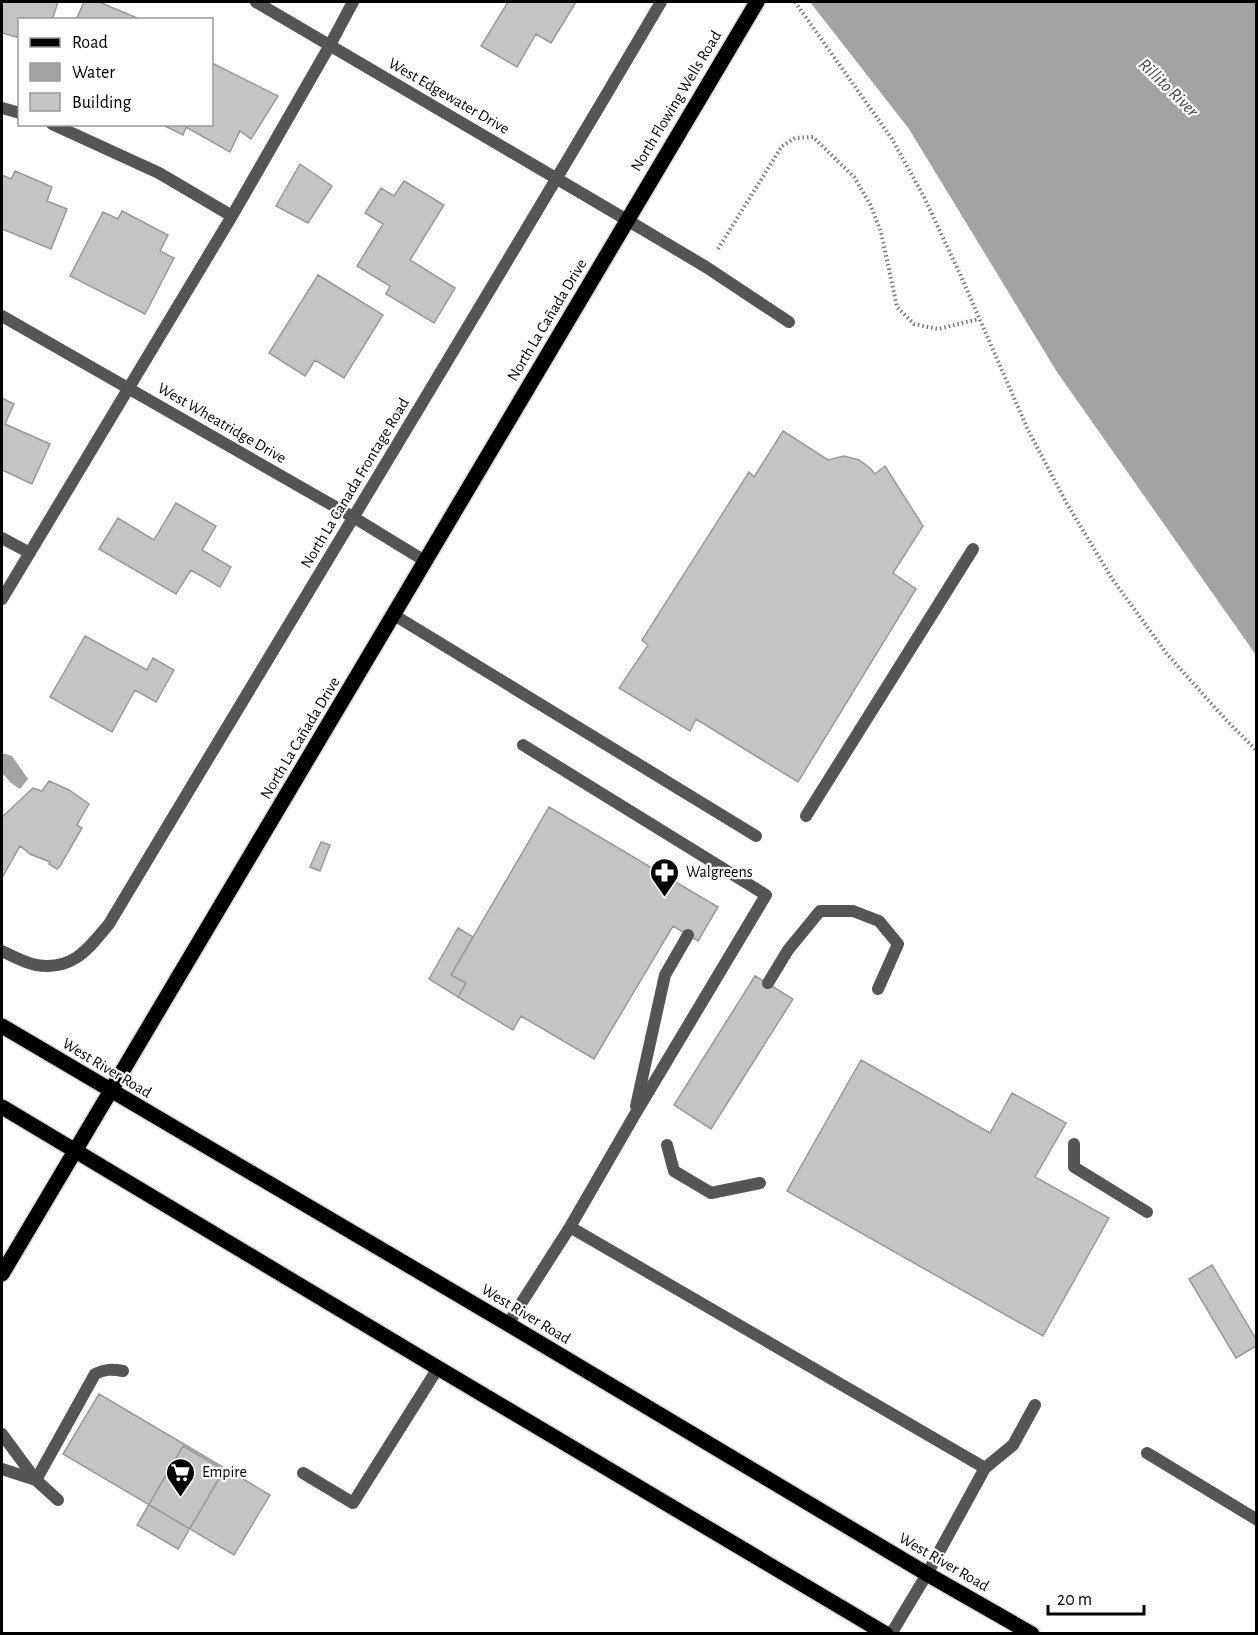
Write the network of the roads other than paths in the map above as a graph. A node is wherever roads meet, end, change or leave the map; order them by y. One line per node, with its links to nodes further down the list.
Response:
1 (256, 2): 5 (street, West Edgewater Drive)
2 (353, 2): 5 (street)
3 (661, 2): 9 (street, North La Canada Frontage Road)
4 (757, 2): 11 (main road, North Flowing Wells Road)
5 (330, 45): 9 (street, West Edgewater Drive); 10 (street)
6 (2, 108): 7 (street)
7 (18, 112)
8 (56, 126): 10 (street)
9 (556, 178): 11 (street, West Edgewater Drive); 15 (street, North La Canada Frontage Road)
10 (232, 216): 14 (street)
11 (627, 220): 13 (street, West Edgewater Drive); 19 (main road, North La Cañada Drive)
12 (2, 316): 14 (street, West Wheatridge Drive)
13 (789, 322)
14 (129, 389): 15 (street, West Wheatridge Drive); 18 (street)
15 (353, 517): 19 (street, West Wheatridge Drive); 26 (street, North La Canada Frontage Road)
16 (2, 538): 18 (street)
17 (973, 549): 23 (street)
18 (30, 553): 20 (street)
19 (425, 561): 21 (main road, North La Cañada Drive)
20 (2, 599)
21 (394, 615): 24 (street); 30 (main road, North La Cañada Drive)
22 (523, 745): 32 (street)
23 (806, 816)
24 (756, 836)
25 (688, 935): 32 (street)
26 (2, 951)
27 (768, 983): 28 (street)
28 (878, 989)
29 (2, 1026): 30 (main road, West River Road)
30 (111, 1091): 35 (main road, North La Cañada Drive); 40 (main road, West River Road)
31 (2, 1107): 35 (main road)
32 (634, 1116): 38 (street)
33 (1074, 1144): 37 (street)
34 (667, 1145): 36 (street)
35 (75, 1150): 39 (main road, North La Cañada Drive); 41 (main road)
36 (760, 1183)
37 (1147, 1212)
38 (570, 1227): 40 (street); 46 (street)
39 (2, 1274)
40 (508, 1324): 52 (main road, West River Road)
41 (438, 1368): 48 (street); 53 (main road)
42 (123, 1371): 49 (street)
43 (1035, 1405): 46 (street)
44 (2, 1434): 49 (street)
45 (1147, 1453): 51 (street)
46 (985, 1468): 52 (street)
47 (2, 1469): 49 (street)
48 (303, 1473)
49 (36, 1480): 50 (street)
50 (58, 1500)
51 (1257, 1519)
52 (927, 1574): 53 (street); 54 (main road, West River Road)
53 (888, 1634)
54 (1032, 1634)

